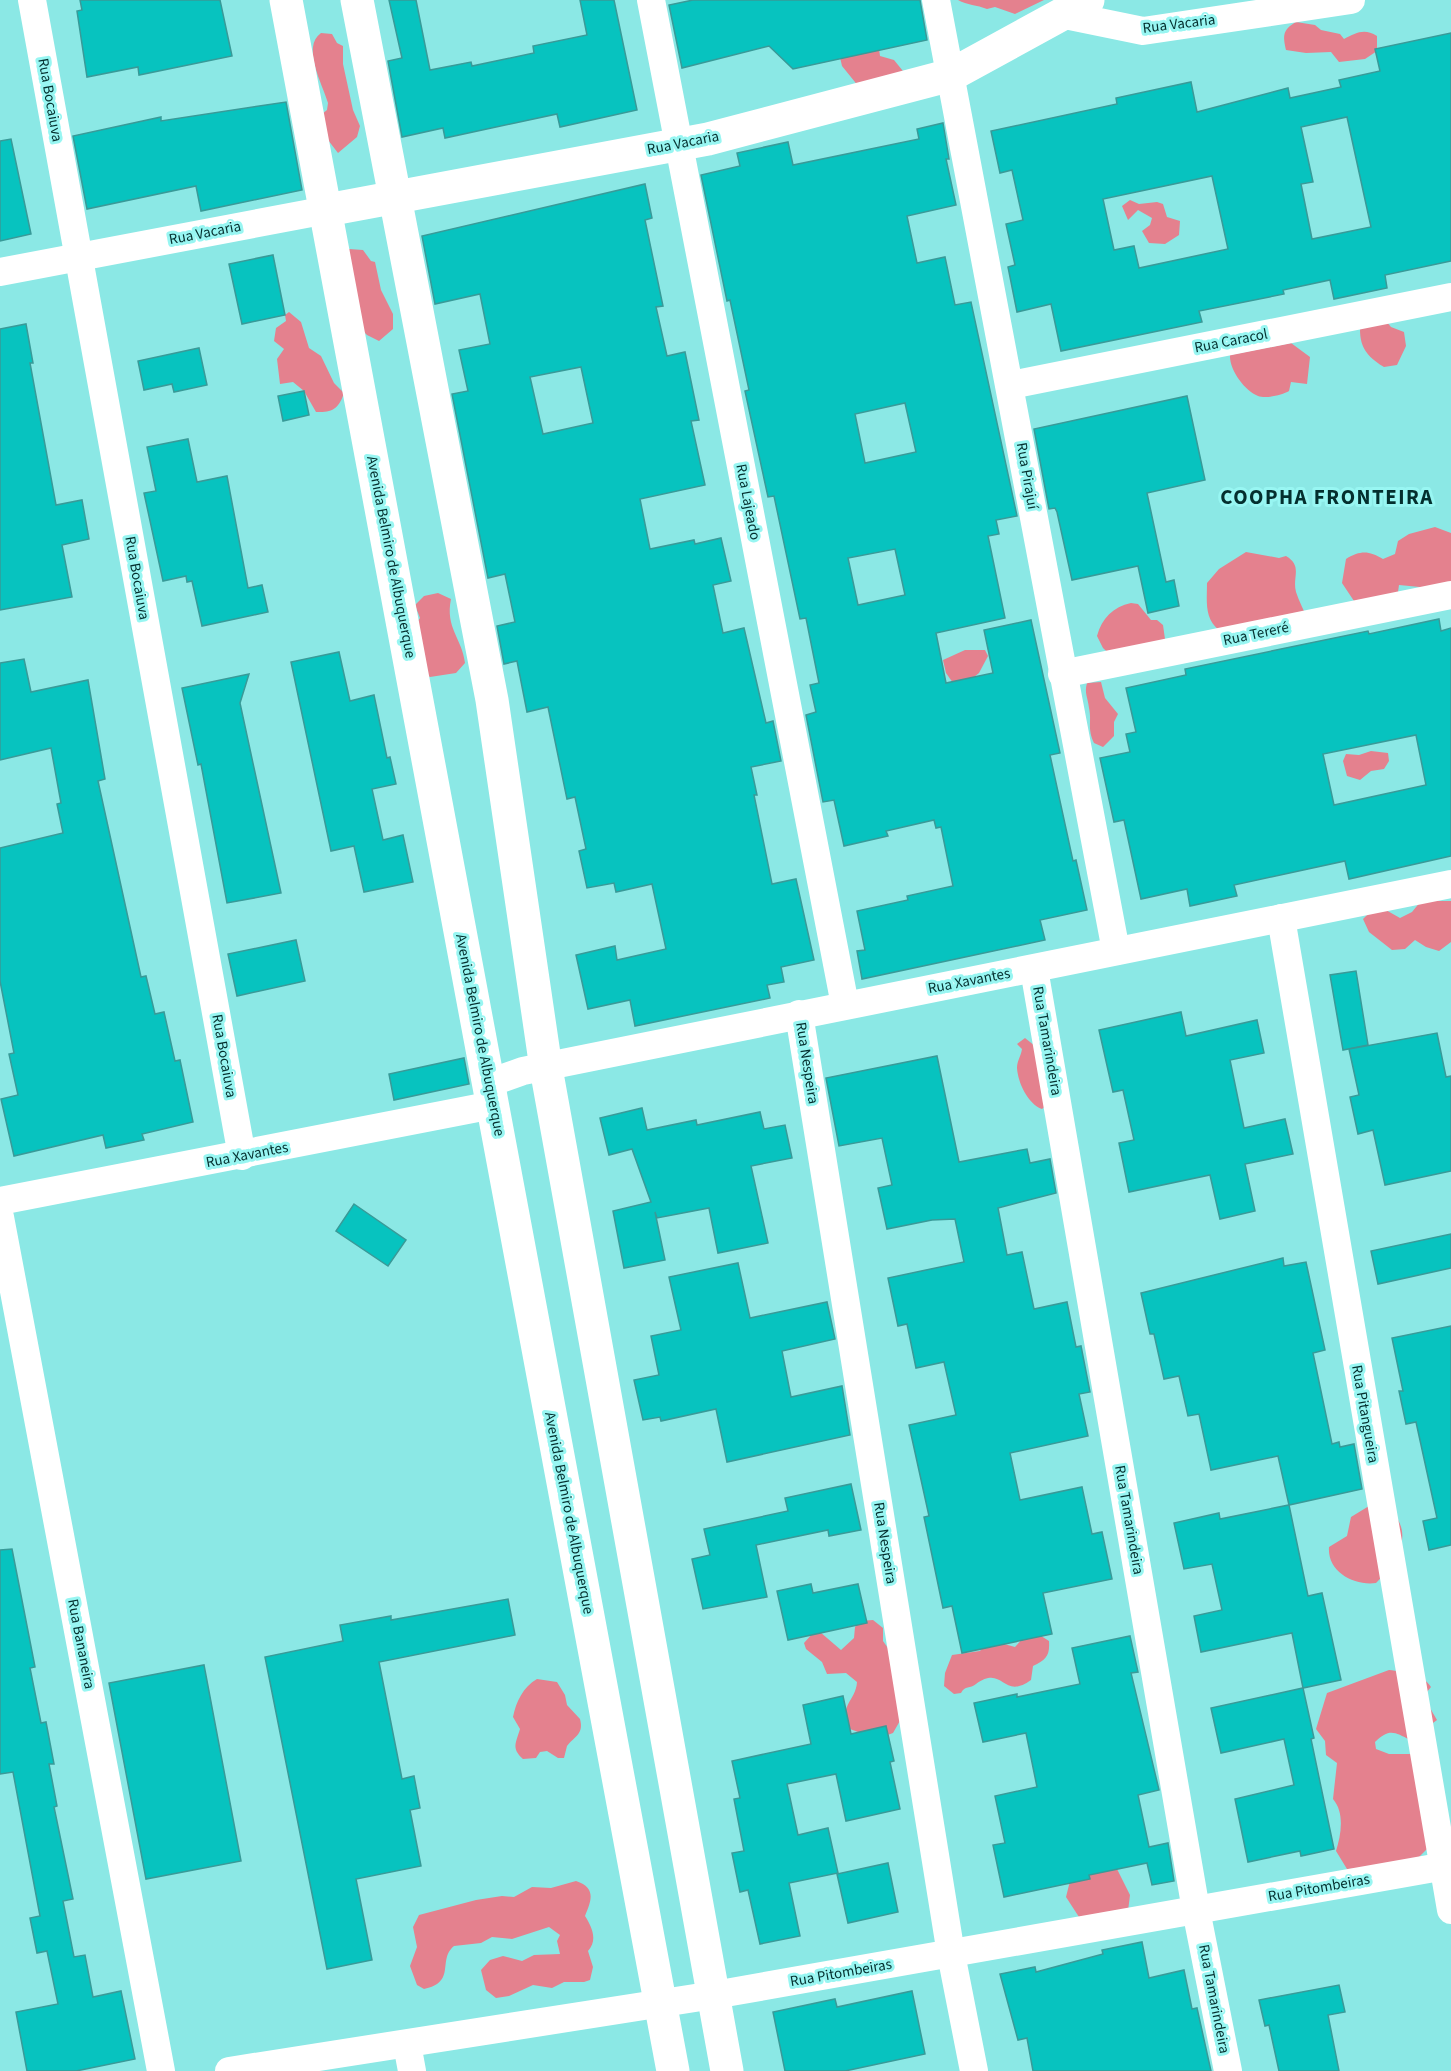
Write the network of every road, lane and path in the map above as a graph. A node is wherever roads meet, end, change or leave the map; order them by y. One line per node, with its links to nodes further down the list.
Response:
1 (32, 0): 12 (street, Rua Bocaiuva)
2 (286, 0): 11 (main road, Avenida Belmiro de Albuquerque)
3 (357, 0): 10 (main road)
4 (651, 0): 9 (street, Rua Lajeado)
5 (936, 0): 8 (street, Rua Pirajuí)
6 (1350, 0): 7 (street, Rua Vacaria)
7 (1077, 8): 8 (main road, Rua Vacaria)
8 (951, 75): 9 (main road, Rua Vacaria); 15 (street, Rua Pirajuí)
9 (679, 144): 10 (main road, Rua Vacaria); 22 (street, Rua Lajeado)
10 (395, 196): 11 (main road, Rua Vacaria); 24 (main road)
11 (327, 210): 12 (street, Rua Vacaria); 25 (main road, Avenida Belmiro de Albuquerque)
12 (78, 257): 13 (street, Rua Vacaria); 26 (street, Rua Bocaiuva)
13 (0, 272)
14 (1451, 297): 15 (street, Rua Caracol)
15 (1011, 385): 17 (street, Rua Pirajuí)
16 (1451, 595): 17 (street, Rua Tereré)
17 (1062, 674): 20 (street, Rua Pirajuí)
18 (1451, 884): 19 (street, Rua Xavantes)
19 (1281, 918): 20 (street, Rua Xavantes); 29 (street, Rua Pitangueira)
20 (1116, 951): 21 (street, Rua Xavantes)
21 (1034, 969): 22 (street, Rua Xavantes); 30 (street, Rua Tamarindeira)
22 (844, 1005): 23 (street, Rua Xavantes)
23 (799, 1014): 24 (street, Rua Xavantes); 32 (street, Rua Nespeira)
24 (546, 1068): 25 (street, Rua Xavantes); 33 (main road)
25 (491, 1094): 26 (street, Rua Xavantes); 34 (main road, Avenida Belmiro de Albuquerque)
26 (242, 1156): 27 (street, Rua Xavantes)
27 (0, 1202)
28 (0, 1217): 36 (street, Rua Bananeira)
29 (1447, 1866): 30 (street, Rua Pitombeiras); 31 (street, Rua Pitangueira)
30 (1196, 1910): 32 (street, Rua Pitombeiras); 41 (street, Rua Tamarindeira)
31 (1451, 1910)
32 (951, 1954): 33 (street, Rua Pitombeiras); 40 (street, Rua Nespeira)
33 (714, 1995): 34 (street, Rua Pitombeiras); 39 (main road)
34 (661, 2002): 35 (street, Rua Pitombeiras); 38 (main road, Avenida Belmiro de Albuquerque)
35 (409, 2057): 37 (street, Rua Pitombeiras)
36 (161, 2071)
37 (229, 2071)
38 (673, 2071)
39 (727, 2071)
40 (974, 2071)
41 (1228, 2071)

